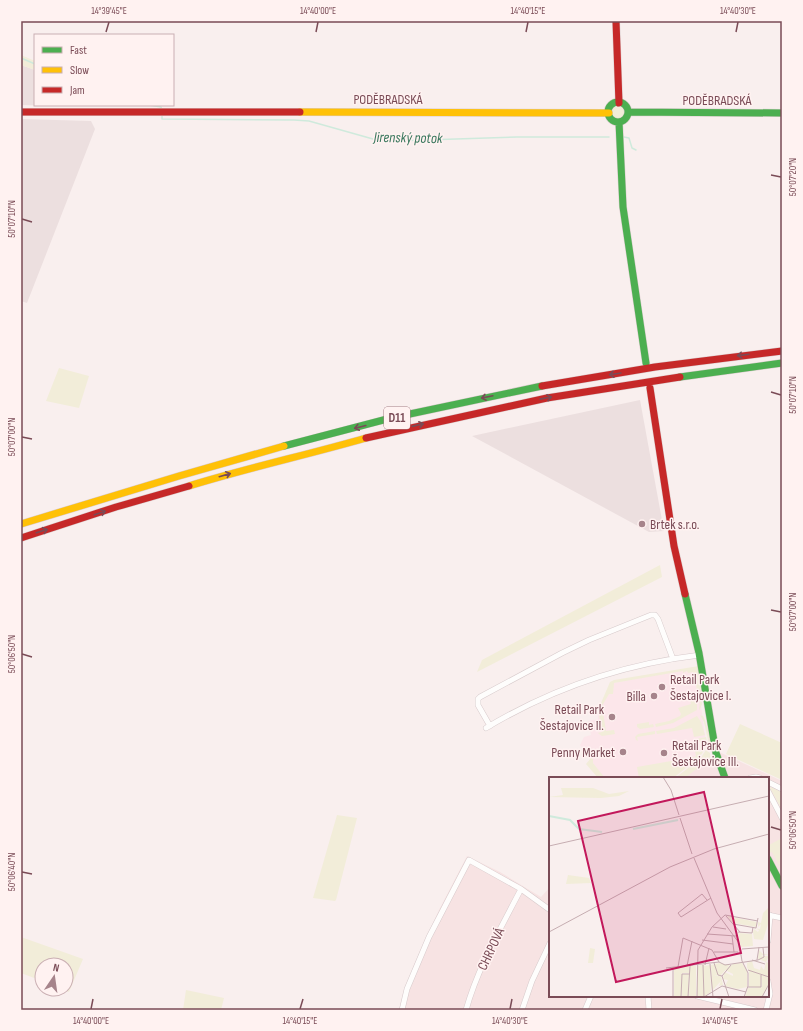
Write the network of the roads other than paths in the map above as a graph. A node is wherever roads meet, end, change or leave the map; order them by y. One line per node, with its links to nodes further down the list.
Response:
1 (616, 21): 2 (main road)
2 (619, 102): 4 (main road); 5 (main road)
3 (21, 112): 5 (main road, PODĚBRADSKÁ)
4 (628, 112): 6 (main road, PODĚBRADSKÁ); 7 (main road)
5 (609, 113): 7 (main road)
6 (782, 113)
7 (619, 122): 9 (main road)
8 (782, 351): 12 (main road, D11, one-way to 12)
9 (646, 363)
10 (782, 363): 13 (main road, D11, one-way to 10)
11 (650, 388): 14 (main road)
12 (21, 524)
13 (21, 538)
14 (700, 655): 15 (street); 16 (main road)
15 (673, 659): 15 (street)
16 (726, 777)
17 (769, 782): 18 (street)
18 (781, 788)
19 (769, 793): 20 (street)
20 (782, 818)
21 (769, 861): 22 (main road)
22 (782, 886)
23 (521, 889): 24 (street); 32 (street); 33 (street, CHRPOVÁ)
24 (549, 909)
25 (769, 915): 26 (street)
26 (782, 918)
27 (549, 945): 34 (street)
28 (769, 988): 38 (street)
29 (591, 997): 35 (street)
30 (648, 997): 36 (street)
31 (701, 997): 37 (street)
32 (402, 1010)
33 (466, 1010)
34 (522, 1010)
35 (585, 1010)
36 (649, 1010)
37 (755, 1010)
38 (766, 1010)

